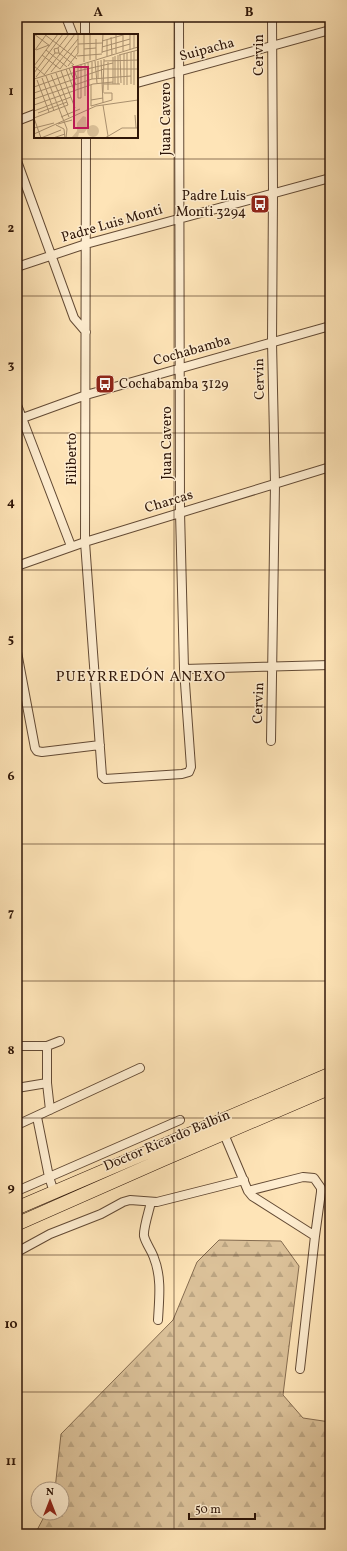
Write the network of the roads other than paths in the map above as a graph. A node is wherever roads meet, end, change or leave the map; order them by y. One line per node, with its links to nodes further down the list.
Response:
1 (66, 17): 6 (street)
2 (85, 17): 7 (street)
3 (179, 17): 9 (street, Juan Cavero)
4 (272, 17): 8 (street, Cervin)
5 (330, 30): 8 (street, Suipacha)
6 (73, 34)
7 (85, 34)
8 (271, 47): 9 (street, Suipacha); 16 (street, Cervin)
9 (179, 71): 10 (street, Suipacha); 17 (street, Juan Cavero)
10 (138, 83)
11 (34, 114): 12 (street)
12 (17, 121)
13 (86, 138): 18 (street, Filiberto)
14 (17, 161): 19 (street)
15 (330, 178): 16 (street, Padre Luis Monti)
16 (273, 193): 17 (street, Padre Luis Monti); 23 (street, Cervin)
17 (179, 219): 18 (street, Padre Luis Monti); 24 (street, Juan Cavero)
18 (86, 244): 19 (street, Padre Luis Monti); 22 (street, Filiberto)
19 (52, 255): 20 (street, Padre Luis Monti); 22 (street)
20 (17, 267)
21 (330, 326): 23 (street, Cochabamba)
22 (86, 332): 25 (street, Filiberto)
23 (272, 342): 24 (street, Cochabamba); 29 (street, Cervin)
24 (179, 368): 25 (street, Cochabamba); 30 (street, Juan Cavero)
25 (86, 395): 27 (street, Cochabamba); 31 (street, Filiberto)
26 (17, 405): 27 (street)
27 (20, 419): 32 (street)
28 (330, 467): 29 (street, Charcas)
29 (275, 484): 30 (street, Charcas); 36 (street, Cervin)
30 (180, 512): 31 (street, Charcas); 37 (street, Juan Cavero)
31 (85, 542): 32 (street, Charcas); 39 (street, Filiberto)
32 (71, 546): 33 (street, Charcas)
33 (17, 566)
34 (17, 652): 39 (street)
35 (330, 665): 36 (street)
36 (273, 668): 37 (street); 38 (street, Cervin)
37 (184, 669): 40 (street, Juan Cavero)
38 (271, 741)
39 (100, 745): 40 (street, Filiberto)
40 (105, 779)
41 (60, 1042): 43 (street)
42 (17, 1046): 43 (street)
43 (47, 1046): 46 (street)
44 (140, 1068): 49 (street)
45 (330, 1074): 58 (main road, Doctor Ricardo Balbín)
46 (47, 1083): 47 (street); 49 (street)
47 (17, 1088)
48 (330, 1088): 53 (main road, Doctor Ricardo Balbín)
49 (50, 1110): 50 (street)
50 (37, 1117): 52 (street); 54 (street)
51 (180, 1120): 54 (street)
52 (17, 1125)
53 (224, 1134): 55 (street); 61 (main road, Doctor Ricardo Balbín)
54 (49, 1177): 57 (street); 58 (street)
55 (244, 1180): 56 (street); 59 (street)
56 (248, 1190): 62 (street); 62 (street)
57 (17, 1191)
58 (54, 1192): 60 (main road, Doctor Ricardo Balbín)
59 (151, 1202): 63 (street); 64 (street)
60 (17, 1208)
61 (17, 1224)
62 (315, 1236): 65 (street)
63 (17, 1252)
64 (158, 1320)
65 (300, 1369)

